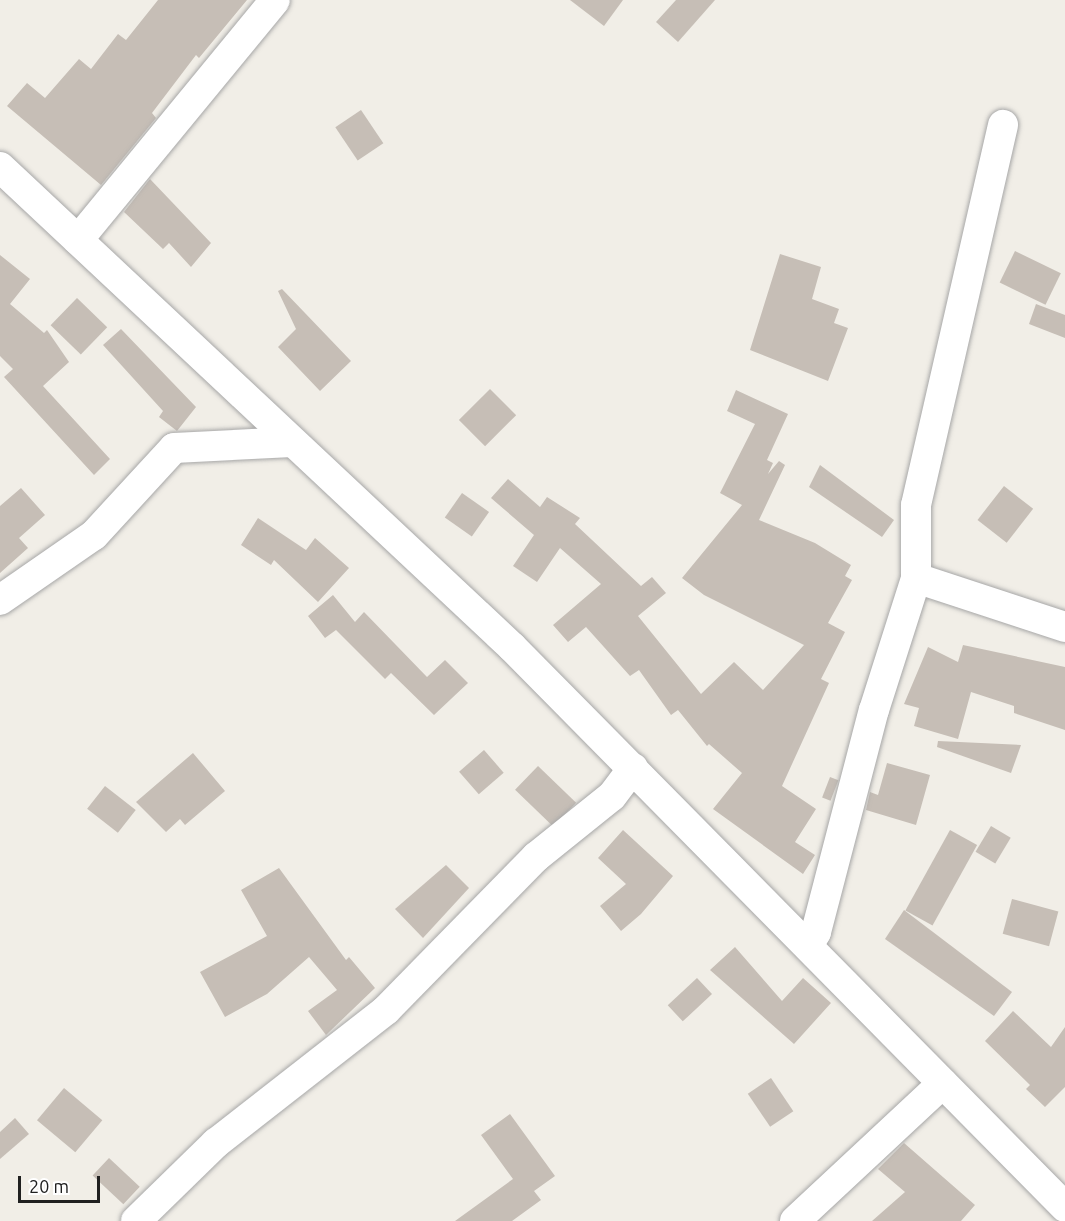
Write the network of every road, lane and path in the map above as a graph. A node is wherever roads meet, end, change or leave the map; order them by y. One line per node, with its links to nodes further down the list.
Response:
1 (275, 0): 4 (street)
2 (1004, 125): 6 (street)
3 (0, 167): 4 (street)
4 (78, 240): 5 (street)
5 (292, 442): 7 (street); 9 (street)
6 (916, 578): 8 (street); 10 (street)
7 (0, 600)
8 (1065, 627)
9 (633, 768): 10 (street); 13 (street)
10 (808, 946): 11 (street)
11 (943, 1083): 12 (street); 14 (street)
12 (1065, 1207)
13 (136, 1221)
14 (795, 1221)

